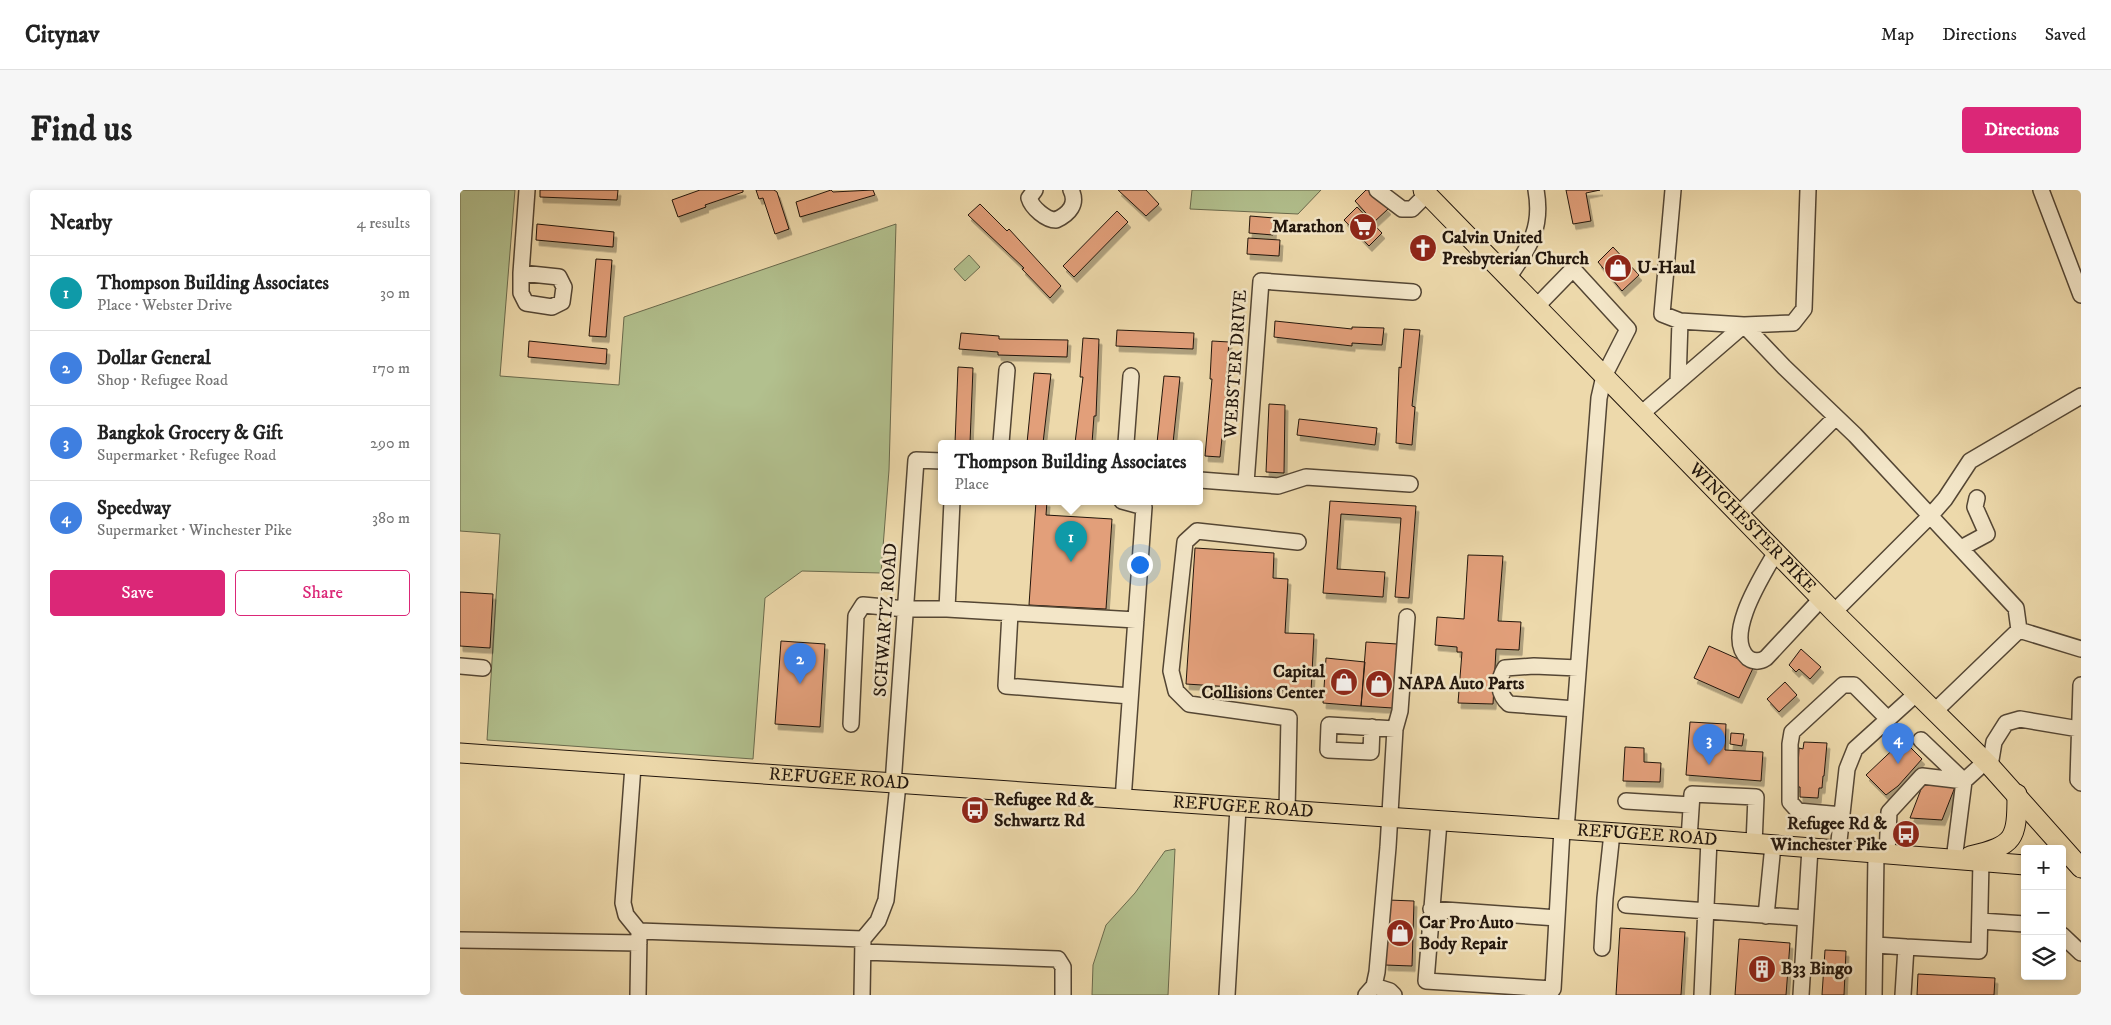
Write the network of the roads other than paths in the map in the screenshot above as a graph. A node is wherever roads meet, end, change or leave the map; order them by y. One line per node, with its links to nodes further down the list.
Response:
1 (527, 190): 10 (street)
2 (1034, 190): 3 (street)
3 (1071, 190)
4 (1377, 190): 9 (street)
5 (1536, 190): 11 (street)
6 (1673, 190): 15 (street)
7 (1808, 190): 16 (street)
8 (2041, 190): 13 (street)
9 (1425, 192): 11 (main road, WINCHESTER PIKE)
10 (521, 273)
11 (1508, 278): 14 (main road, WINCHESTER PIKE)
12 (1413, 292): 28 (street, WEBSTER DRIVE)
13 (2081, 295)
14 (1536, 306): 19 (main road, WINCHESTER PIKE); 19 (street)
15 (1680, 321): 16 (street); 20 (street)
16 (1744, 325): 20 (street); 23 (street)
17 (1007, 370): 24 (street)
18 (1131, 376): 25 (street)
19 (1604, 376): 22 (main road, WINCHESTER PIKE); 48 (street)
20 (1678, 382): 22 (street)
21 (2081, 396): 34 (street)
22 (1641, 414): 33 (main road, WINCHESTER PIKE)
23 (1836, 418): 33 (street); 34 (street)
24 (1001, 440)
25 (1126, 440)
26 (938, 461): 39 (street, SCHWARTZ ROAD)
27 (1203, 480): 28 (street)
28 (1246, 483): 29 (street)
29 (1410, 484)
30 (1977, 498): 36 (street)
31 (952, 505): 40 (street)
32 (1135, 505): 43 (street)
33 (1739, 514): 37 (main road, WINCHESTER PIKE)
34 (1931, 516): 36 (street); 38 (street)
35 (1298, 542): 71 (street)
36 (1961, 548): 44 (street)
37 (1776, 552): 38 (main road, WINCHESTER PIKE); 38 (street)
38 (1828, 605): 50 (main road, WINCHESTER PIKE)
39 (906, 609): 40 (street); 55 (street); 65 (street, SCHWARTZ ROAD)
40 (947, 609): 41 (street)
41 (1010, 613): 43 (street); 51 (street)
42 (1407, 618): 57 (street)
43 (1136, 620): 51 (street)
44 (2019, 630): 45 (street); 53 (street)
45 (2081, 648)
46 (460, 666): 47 (street)
47 (483, 668)
48 (1578, 668): 52 (street); 52 (street)
49 (2081, 685): 58 (street)
50 (1917, 693): 53 (main road, WINCHESTER PIKE); 54 (street)
51 (1130, 696): 67 (street)
52 (1575, 709): 75 (street)
53 (1935, 711): 61 (main road, WINCHESTER PIKE)
54 (1888, 719): 72 (street); 72 (street)
55 (851, 724)
56 (1372, 728): 57 (street)
57 (1395, 729): 73 (street)
58 (2080, 734): 61 (street); 64 (street)
59 (1921, 740): 63 (street)
60 (460, 753): 62 (main road, REFUGEE ROAD)
61 (1987, 764): 63 (street); 66 (main road, WINCHESTER PIKE)
62 (633, 766): 65 (main road, REFUGEE ROAD); 97 (street)
63 (1964, 781): 83 (street); 84 (street)
64 (2081, 783)
65 (896, 784): 67 (main road, REFUGEE ROAD); 100 (street, SCHWARTZ ROAD)
66 (2017, 794): 84 (main road); 88 (main road, WINCHESTER PIKE)
67 (1123, 800): 70 (main road, REFUGEE ROAD)
68 (1626, 801): 69 (street)
69 (1691, 805): 77 (street); 79 (street)
70 (1238, 808): 71 (main road, REFUGEE ROAD); 110 (street)
71 (1287, 812): 73 (main road, REFUGEE ROAD)
72 (1842, 815): 82 (street)
73 (1390, 818): 74 (main road, REFUGEE ROAD); 105 (street)
74 (1439, 822): 75 (main road, REFUGEE ROAD); 90 (street)
75 (1564, 830): 76 (main road, REFUGEE ROAD); 93 (street)
76 (1612, 833): 77 (main road, REFUGEE ROAD); 103 (street)
77 (1689, 839): 78 (main road, REFUGEE ROAD)
78 (1709, 840): 79 (main road, REFUGEE ROAD); 91 (street)
79 (1754, 844): 80 (main road, REFUGEE ROAD)
80 (1773, 845): 81 (main road, REFUGEE ROAD); 92 (street)
81 (1810, 848): 82 (main road, REFUGEE ROAD); 94 (street)
82 (1838, 850): 83 (main road, REFUGEE ROAD)
83 (1882, 854): 84 (main road, REFUGEE ROAD); 101 (street)
84 (1954, 860): 85 (main road, REFUGEE ROAD)
85 (1981, 861): 86 (main road, REFUGEE ROAD); 95 (street)
86 (2021, 865)
87 (2066, 868): 88 (main road)
88 (2081, 868)
89 (1626, 905): 91 (street)
90 (1431, 909): 93 (street); 106 (street)
91 (1705, 911): 92 (street); 112 (street)
92 (1766, 916): 94 (street)
93 (1557, 918): 106 (street)
94 (1805, 918): 113 (street)
95 (1980, 921): 96 (street); 102 (street)
96 (2021, 924)
97 (639, 937): 99 (street); 100 (street); 107 (street)
98 (2066, 939): 104 (street)
99 (460, 940)
100 (863, 945): 108 (street); 109 (street)
101 (1876, 945): 102 (street); 114 (street)
102 (1906, 947): 115 (street)
103 (1602, 948)
104 (2081, 953)
105 (1370, 990): 111 (street)
106 (1552, 992)
107 (638, 995)
108 (862, 995)
109 (1063, 995)
110 (1227, 995)
111 (1394, 995)
112 (1702, 995)
113 (1801, 995)
114 (1874, 995)
115 (1903, 995)

